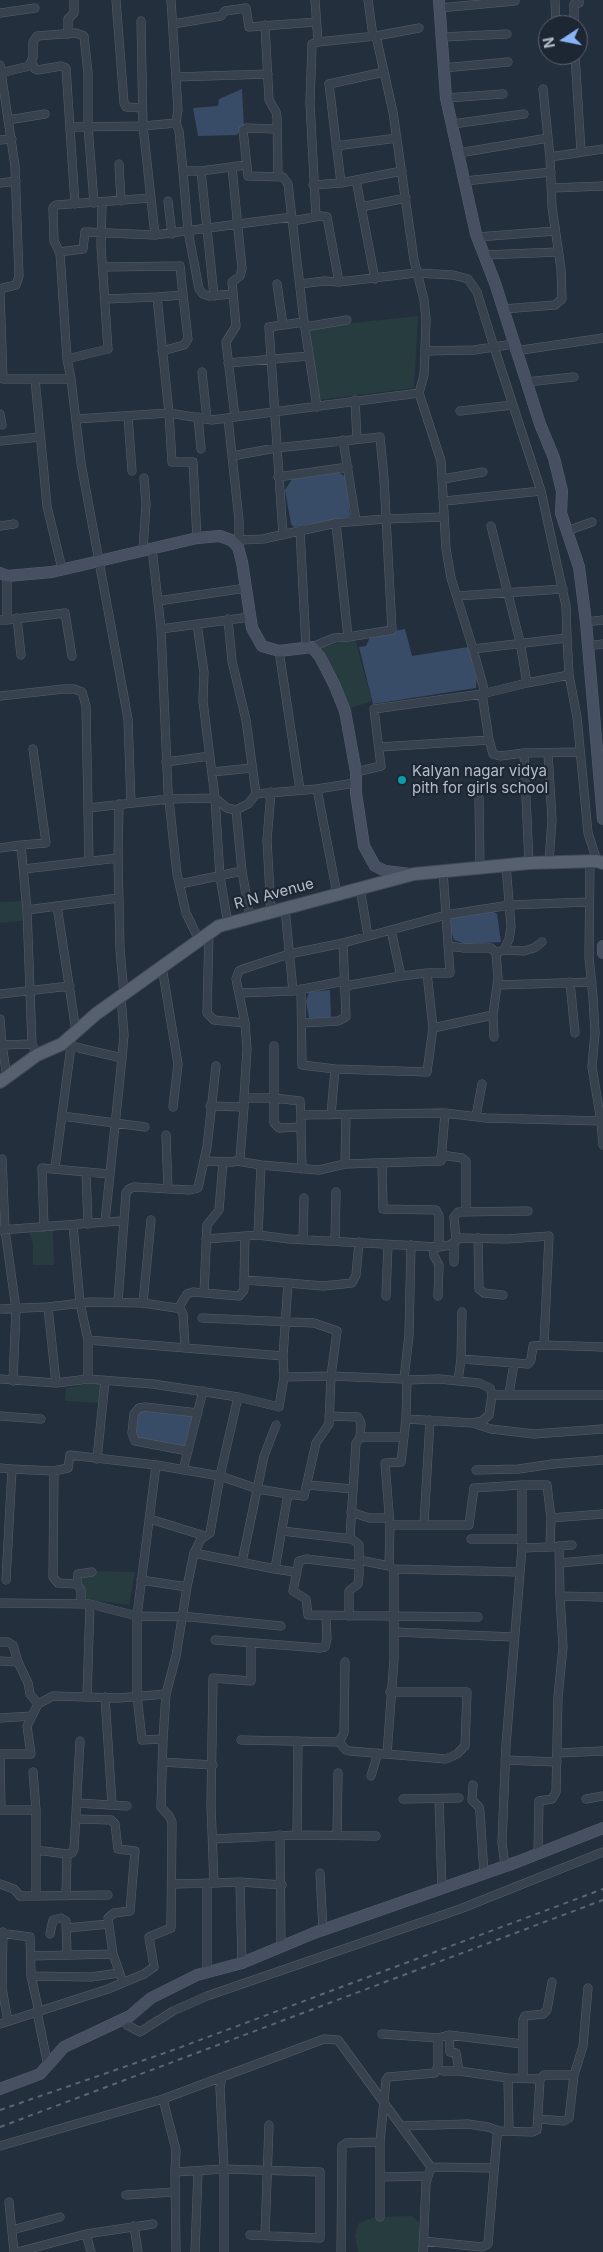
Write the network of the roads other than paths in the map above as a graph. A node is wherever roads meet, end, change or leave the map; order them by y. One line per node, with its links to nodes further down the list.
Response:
1 (74, 0): 19 (street)
2 (116, 0): 35 (street)
3 (171, 0): 16 (street)
4 (315, 0): 15 (street)
5 (368, 0): 21 (street)
6 (556, 0): 12 (street)
7 (579, 0): 13 (street)
8 (515, 1): 9 (street)
9 (439, 4): 22 (street)
10 (35, 8): 11 (street)
11 (0, 13)
12 (556, 15)
13 (574, 15)
14 (141, 21): 35 (street)
15 (316, 22): 17 (street); 23 (street)
16 (173, 24): 17 (street); 31 (street)
17 (265, 25): 30 (street)
18 (419, 28): 21 (street)
19 (68, 34): 25 (street); 41 (street)
20 (507, 34): 22 (street)
21 (374, 36): 23 (street); 29 (street)
22 (442, 38): 27 (street)
23 (318, 42): 67 (street)
24 (508, 62): 27 (street)
25 (32, 63): 28 (street); 43 (street)
26 (576, 65): 51 (street)
27 (443, 68): 34 (street)
28 (1, 69): 38 (street)
29 (384, 72): 45 (street); 49 (street)
30 (268, 74): 31 (street); 44 (street)
31 (176, 77): 39 (street)
32 (543, 89): 46 (street)
33 (503, 94): 34 (street)
34 (446, 98): 40 (street)
35 (142, 108): 42 (street)
36 (45, 114): 38 (street)
37 (524, 114): 40 (street)
38 (8, 120): 47 (street)
39 (176, 123): 42 (street); 57 (street)
40 (453, 124): 52 (street)
41 (88, 126): 42 (street); 43 (street); 74 (street)
42 (143, 126): 70 (street)
43 (71, 127): 75 (street)
44 (276, 129): 55 (street); 61 (street)
45 (397, 138): 49 (street); 59 (street)
46 (548, 138): 52 (street); 53 (street)
47 (12, 139): 48 (street); 63 (street)
48 (0, 140)
49 (336, 146): 65 (street)
50 (603, 149): 51 (street)
51 (581, 152): 53 (street)
52 (459, 153): 64 (street)
53 (550, 157): 60 (street)
54 (119, 164): 72 (street)
55 (246, 166): 56 (street); 61 (street)
56 (232, 167): 58 (street); 79 (street)
57 (183, 171): 58 (street); 81 (street)
58 (201, 171): 80 (street)
59 (402, 171): 62 (street); 71 (street)
60 (551, 172): 64 (street); 69 (street)
61 (278, 176): 78 (street)
62 (356, 180): 65 (street); 76 (street)
63 (16, 181): 66 (street); 96 (street)
64 (466, 181): 86 (street)
65 (342, 182): 67 (street)
66 (0, 183)
67 (313, 185): 77 (street)
68 (603, 186): 69 (street)
69 (552, 188): 82 (street)
70 (150, 198): 72 (street); 85 (street)
71 (406, 198): 76 (street); 91 (street)
72 (120, 201): 74 (street)
73 (168, 201): 84 (street)
74 (98, 203): 75 (street); 83 (street)
75 (75, 204): 87 (street)
76 (361, 207): 92 (street)
77 (316, 217): 78 (street); 93 (street)
78 (292, 219): 79 (street); 95 (street)
79 (239, 225): 80 (street); 97 (street)
80 (206, 228): 81 (street); 99 (street)
81 (188, 231): 84 (street); 99 (street)
82 (555, 231): 86 (street); 88 (street)
83 (101, 234): 85 (street); 87 (street); 90 (street)
84 (172, 234): 85 (street)
85 (154, 236)
86 (478, 237): 89 (street)
87 (59, 252): 112 (street)
88 (558, 252): 89 (street); 102 (street)
89 (484, 255): 102 (street)
90 (103, 267): 98 (street); 101 (street)
91 (416, 273): 92 (street); 108 (street); 110 (street)
92 (375, 279): 93 (street)
93 (339, 282): 95 (street)
94 (278, 284): 105 (street)
95 (300, 284): 104 (street)
96 (0, 290): 118 (street)
97 (233, 294): 99 (street); 114 (street)
98 (183, 295): 100 (street); 109 (street)
99 (214, 296)
100 (156, 297): 101 (street); 109 (street)
101 (105, 299): 112 (street)
102 (503, 309): 107 (street)
103 (347, 320): 104 (street)
104 (304, 324): 105 (street); 111 (street)
105 (283, 325): 113 (street)
106 (603, 338): 107 (street)
107 (512, 346): 108 (street); 120 (street)
108 (497, 347): 110 (street); 123 (street)
109 (162, 351): 128 (street)
110 (425, 351): 121 (street)
111 (309, 356): 113 (street); 124 (street)
112 (67, 359): 117 (street)
113 (271, 359): 114 (street); 126 (street)
114 (228, 363): 131 (street)
115 (202, 372): 133 (street)
116 (574, 377): 120 (street)
117 (71, 379): 119 (street); 132 (street)
118 (1, 380): 119 (street)
119 (35, 380): 135 (street)
120 (526, 382): 159 (street)
121 (419, 393): 122 (street); 147 (street)
122 (355, 400): 124 (street); 136 (street)
123 (514, 405): 125 (street); 148 (street)
124 (317, 407): 126 (street)
125 (460, 411)
126 (274, 412): 131 (street); 139 (street)
127 (0, 414): 134 (street)
128 (168, 414): 129 (street); 130 (street); 161 (street)
129 (128, 416): 132 (street); 143 (street)
130 (198, 417): 133 (street); 140 (street)
131 (231, 418): 133 (street); 141 (street)
132 (76, 419): 164 (street)
133 (207, 419)
134 (2, 425)
135 (40, 438): 138 (street); 165 (street)
136 (357, 439): 137 (street); 151 (street)
137 (343, 440): 139 (street); 142 (street)
138 (0, 441)
139 (276, 448): 141 (street); 145 (street)
140 (201, 450)
141 (232, 456): 162 (street)
142 (348, 467): 145 (street); 152 (street)
143 (132, 471)
144 (483, 472): 147 (street)
145 (278, 476): 160 (street)
146 (144, 478): 163 (street)
147 (443, 479): 149 (street)
148 (541, 492): 149 (street); 168 (street)
149 (445, 502): 150 (street)
150 (444, 517): 151 (street); 170 (street)
151 (386, 518): 152 (street); 180 (street)
152 (356, 522): 155 (street)
153 (592, 522): 159 (street)
154 (14, 524): 156 (street)
155 (336, 524): 158 (street); 180 (street)
156 (0, 526)
157 (491, 526): 169 (street)
158 (300, 530): 160 (street); 185 (street)
159 (566, 531): 177 (street)
160 (283, 535): 162 (street)
161 (197, 538): 162 (street); 163 (street)
162 (239, 544): 167 (street)
163 (147, 549): 164 (street); 171 (street)
164 (99, 560): 165 (street); 213 (street)
165 (62, 569): 166 (street)
166 (3, 574): 174 (street)
167 (246, 588): 171 (street); 172 (street)
168 (563, 589): 169 (street); 181 (street)
169 (507, 593): 170 (street); 182 (street)
170 (457, 596): 186 (street)
171 (158, 601): 179 (street)
172 (250, 616): 175 (street); 187 (street)
173 (17, 618): 174 (street); 188 (street); 189 (street)
174 (3, 620)
175 (228, 620): 178 (street); 202 (street)
176 (603, 620): 177 (street)
177 (586, 622): 184 (street)
178 (197, 624): 179 (street); 200 (street)
179 (161, 629): 201 (street)
180 (348, 637): 185 (street)
181 (567, 638): 182 (street); 190 (street)
182 (520, 642): 186 (street); 191 (street)
183 (603, 644): 184 (street)
184 (587, 646): 209 (street)
185 (309, 647): 187 (street); 204 (street)
186 (473, 649): 192 (street)
187 (279, 652): 206 (street)
188 (21, 655)
189 (72, 656)
190 (569, 675): 191 (street); 197 (street)
191 (527, 682): 192 (street)
192 (483, 693): 194 (street); 195 (street)
193 (0, 696): 215 (street)
194 (489, 740): 195 (street); 198 (street)
195 (380, 747): 204 (street)
196 (33, 749): 218 (street)
197 (580, 752): 199 (street); 223 (street)
198 (524, 753): 199 (street); 224 (street)
199 (548, 753): 222 (street)
200 (210, 756): 201 (street); 203 (street)
201 (166, 762): 212 (street)
202 (252, 768): 203 (street); 208 (street)
203 (212, 772): 210 (street)
204 (355, 777): 205 (street); 230 (street)
205 (317, 789): 206 (street); 234 (street)
206 (300, 790): 207 (street)
207 (270, 792): 208 (street); 241 (street)
208 (256, 794): 216 (street)
209 (602, 794): 217 (street)
210 (214, 798): 212 (street); 216 (street); 231 (street)
211 (479, 798): 226 (street)
212 (169, 799): 213 (street); 232 (street)
213 (131, 803): 214 (street)
214 (119, 804): 215 (street); 220 (street)
215 (88, 808): 221 (street)
216 (236, 810): 228 (street)
217 (603, 818)
218 (21, 845): 219 (street); 227 (street)
219 (0, 848)
220 (118, 858): 221 (street); 235 (street)
221 (89, 861): 227 (street)
222 (549, 862): 223 (main road, R N Avenue); 224 (main road, R N Avenue)
223 (597, 862): 236 (street)
224 (529, 863): 225 (main road, R N Avenue)
225 (506, 865): 226 (main road, R N Avenue); 237 (street)
226 (480, 868): 229 (main road, R N Avenue)
227 (24, 869): 240 (street)
228 (242, 871): 231 (street); 243 (street)
229 (443, 872): 230 (main road, R N Avenue); 242 (street)
230 (414, 874): 233 (main road, R N Avenue)
231 (220, 877): 232 (street); 244 (street)
232 (180, 884): 247 (street)
233 (360, 888): 234 (main road, R N Avenue); 246 (street)
234 (337, 894): 239 (main road, R N Avenue)
235 (118, 898): 238 (street); 267 (street)
236 (589, 902): 237 (street); 259 (street)
237 (510, 905): 242 (street); 252 (street)
238 (57, 906): 240 (street); 262 (street)
239 (285, 908): 241 (main road, R N Avenue); 254 (street)
240 (27, 910): 264 (street)
241 (271, 912): 243 (main road, R N Avenue)
242 (446, 915): 245 (street); 250 (street)
243 (250, 918): 244 (main road, R N Avenue)
244 (228, 924): 247 (main road, R N Avenue)
245 (391, 930): 246 (street); 257 (street)
246 (368, 936): 248 (street)
247 (204, 937): 255 (main road, R N Avenue); 270 (street)
248 (343, 942): 254 (street); 260 (street)
249 (542, 942): 252 (street)
250 (448, 946): 252 (street); 256 (street)
251 (603, 946): 253 (street)
252 (500, 952): 261 (street)
253 (603, 952)
254 (289, 954): 263 (street); 265 (street)
255 (162, 967): 267 (main road, R N Avenue); 287 (street)
256 (428, 973): 257 (street); 272 (street)
257 (401, 976): 260 (street)
258 (570, 982): 259 (street); 261 (street); 274 (street)
259 (592, 982): 296 (street)
260 (344, 984): 263 (street); 271 (street)
261 (497, 985): 268 (street)
262 (70, 986): 264 (street); 273 (street)
263 (297, 990): 265 (street); 271 (street)
264 (29, 991): 266 (street); 279 (street)
265 (239, 993): 270 (street)
266 (0, 994)
267 (122, 996): 273 (main road, R N Avenue); 280 (street)
268 (493, 1015): 272 (street); 275 (street)
269 (0, 1019): 276 (street)
270 (245, 1023): 285 (street)
271 (302, 1023): 282 (street)
272 (433, 1028): 282 (street)
273 (76, 1031): 277 (main road, R N Avenue)
274 (575, 1033)
275 (494, 1037)
276 (1, 1045): 279 (street); 283 (street)
277 (66, 1045): 279 (main road, R N Avenue); 280 (street); 294 (street)
278 (274, 1046): 286 (street)
279 (34, 1049): 283 (main road, R N Avenue)
280 (122, 1058): 297 (street)
281 (216, 1066): 288 (street)
282 (335, 1069): 292 (street)
283 (4, 1080)
284 (482, 1084): 295 (street)
285 (244, 1098): 286 (street); 289 (street)
286 (274, 1098): 291 (street); 299 (street)
287 (173, 1106)
288 (210, 1106): 289 (street); 304 (street)
289 (244, 1107): 305 (street)
290 (446, 1114): 293 (street); 295 (street); 302 (street)
291 (301, 1115): 292 (street); 299 (street)
292 (331, 1115): 293 (street)
293 (346, 1115): 307 (street)
294 (62, 1116): 297 (street); 310 (street)
295 (476, 1116): 296 (street)
296 (601, 1121): 301 (street)
297 (116, 1123): 298 (street); 313 (street)
298 (144, 1126)
299 (301, 1127): 311 (street)
300 (166, 1135): 314 (street)
301 (603, 1145)
302 (441, 1155): 308 (street); 317 (street)
303 (2, 1159): 325 (street)
304 (204, 1161): 306 (street); 314 (street)
305 (237, 1161): 306 (street); 309 (street)
306 (223, 1162): 330 (street)
307 (346, 1164): 308 (street); 311 (street)
308 (382, 1164): 336 (street)
309 (261, 1165): 311 (street); 326 (street)
310 (55, 1168): 312 (street); 324 (street)
311 (302, 1169)
312 (86, 1172): 313 (street); 322 (street)
313 (110, 1174): 321 (street)
314 (168, 1189): 320 (street)
315 (336, 1192): 331 (street)
316 (304, 1198): 329 (street)
317 (466, 1211): 318 (street); 332 (street)
318 (528, 1211)
319 (151, 1220): 346 (street)
320 (123, 1221): 321 (street); 344 (street)
321 (105, 1222): 322 (street)
322 (88, 1224): 323 (street)
323 (73, 1225): 324 (street); 345 (street)
324 (44, 1227): 325 (street)
325 (2, 1230): 350 (street)
326 (258, 1235): 327 (street); 329 (street)
327 (245, 1236): 330 (street); 338 (street)
328 (478, 1238): 332 (street); 341 (street); 355 (street)
329 (303, 1239): 331 (street)
330 (206, 1240): 340 (street)
331 (335, 1240): 333 (street)
332 (455, 1241): 336 (street); 337 (street)
333 (359, 1242): 334 (street); 339 (street)
334 (388, 1244): 335 (street); 342 (street)
335 (411, 1245): 336 (street); 365 (street)
336 (436, 1247): 343 (street)
337 (454, 1262)
338 (244, 1280): 339 (street); 340 (street)
339 (288, 1283): 353 (street)
340 (204, 1293): 348 (street)
341 (503, 1295)
342 (386, 1296)
343 (438, 1296)
344 (118, 1302): 345 (street); 346 (street)
345 (80, 1303): 347 (street); 354 (street)
346 (143, 1303): 348 (street)
347 (48, 1307): 350 (street); 368 (street)
348 (179, 1307): 356 (street)
349 (0, 1309): 350 (street)
350 (16, 1309): 366 (street)
351 (462, 1312): 359 (street)
352 (202, 1318): 353 (street)
353 (285, 1321): 358 (street); 361 (street)
354 (88, 1340): 356 (street); 364 (street)
355 (544, 1345): 357 (street); 360 (street)
356 (185, 1347): 358 (street)
357 (603, 1347)
358 (283, 1356): 362 (street)
359 (461, 1359): 360 (street); 369 (street)
360 (514, 1363): 371 (street)
361 (331, 1376): 362 (street); 365 (street); 377 (street)
362 (284, 1377): 374 (street)
363 (0, 1379): 366 (street)
364 (88, 1379): 367 (street); 368 (street)
365 (406, 1380): 369 (street); 379 (street)
366 (13, 1381): 368 (street)
367 (105, 1381): 370 (street); 387 (street)
368 (56, 1382)
369 (458, 1382): 372 (street)
370 (203, 1391): 374 (street); 375 (street)
371 (509, 1394): 372 (street); 373 (street)
372 (492, 1395): 381 (street)
373 (603, 1395)
374 (238, 1397): 395 (street)
375 (198, 1414): 386 (street); 386 (street)
376 (0, 1416): 378 (street)
377 (329, 1416): 385 (street); 397 (street)
378 (41, 1419)
379 (406, 1419): 380 (street); 384 (street)
380 (430, 1420): 381 (street); 406 (street)
381 (474, 1422): 383 (street)
382 (276, 1425): 398 (street)
383 (603, 1429)
384 (404, 1437): 385 (street); 405 (street)
385 (360, 1438): 399 (street)
386 (188, 1451): 392 (street)
387 (97, 1458): 389 (street); 394 (street)
388 (603, 1460): 393 (street)
389 (156, 1465): 392 (street); 404 (street)
390 (0, 1468): 391 (street)
391 (12, 1469): 394 (street); 426 (street)
392 (183, 1470): 395 (street)
393 (476, 1470)
394 (54, 1471): 428 (street)
395 (220, 1476): 398 (street); 408 (street)
396 (522, 1485): 403 (street); 406 (street); 409 (street)
397 (308, 1486): 399 (street); 400 (street)
398 (258, 1489): 400 (street); 418 (street)
399 (353, 1489): 401 (street)
400 (288, 1494): 407 (street)
401 (351, 1512): 405 (street); 410 (street)
402 (603, 1514): 403 (street)
403 (551, 1518): 414 (street)
404 (150, 1519): 408 (street); 427 (street)
405 (390, 1521): 406 (street); 421 (street)
406 (424, 1524)
407 (282, 1530): 410 (street); 422 (street)
408 (205, 1536): 416 (street)
409 (522, 1538): 411 (street); 415 (street)
410 (351, 1539): 419 (street)
411 (471, 1539)
412 (559, 1546): 413 (street); 414 (street); 420 (street)
413 (572, 1546)
414 (550, 1547): 415 (street)
415 (522, 1548): 425 (street)
416 (194, 1553): 418 (street); 429 (street)
417 (603, 1559): 420 (street)
418 (242, 1562): 422 (street)
419 (359, 1562): 421 (street); 424 (street); 437 (street)
420 (560, 1563): 430 (street)
421 (391, 1567): 425 (street); 439 (street)
422 (275, 1569): 424 (street)
423 (92, 1572): 428 (street)
424 (295, 1572): 436 (street)
425 (519, 1572): 443 (street)
426 (6, 1580)
427 (141, 1580): 429 (street); 435 (street)
428 (77, 1584): 433 (street)
429 (187, 1587): 438 (street)
430 (560, 1596): 431 (street); 464 (street)
431 (603, 1597)
432 (0, 1602): 433 (street)
433 (81, 1604): 434 (street)
434 (90, 1604): 435 (street); 452 (street)
435 (137, 1616): 438 (street); 453 (street)
436 (326, 1616): 437 (street); 446 (street)
437 (348, 1616): 439 (street)
438 (182, 1617): 441 (street); 451 (street)
439 (394, 1617): 440 (street); 442 (street)
440 (478, 1617)
441 (281, 1626)
442 (395, 1632): 443 (street); 450 (street)
443 (513, 1637): 467 (street)
444 (215, 1640): 446 (street)
445 (0, 1642): 448 (street)
446 (251, 1643): 470 (street)
447 (0, 1661): 448 (street)
448 (18, 1662): 455 (street)
449 (345, 1662): 462 (street)
450 (390, 1692): 466 (street); 466 (street)
451 (166, 1694): 453 (street); 458 (street)
452 (87, 1696): 454 (street); 455 (street)
453 (137, 1696): 454 (street); 458 (street)
454 (105, 1697): 481 (street)
455 (38, 1704): 456 (street)
456 (32, 1716): 457 (street); 483 (street)
457 (0, 1718)
458 (162, 1739): 468 (street)
459 (241, 1740): 461 (street)
460 (80, 1741): 480 (street)
461 (298, 1741): 462 (street); 488 (street)
462 (339, 1742): 465 (street)
463 (603, 1751): 464 (street)
464 (557, 1753): 469 (street)
465 (378, 1754): 466 (street); 473 (street)
466 (387, 1754)
467 (505, 1760): 469 (street); 496 (street)
468 (162, 1762): 470 (street); 502 (street)
469 (557, 1762): 495 (street)
470 (213, 1765): 491 (street)
471 (33, 1772): 484 (street)
472 (338, 1774): 489 (street)
473 (371, 1776)
474 (472, 1786): 498 (street)
475 (603, 1796): 479 (street)
476 (439, 1798): 477 (street); 478 (street); 504 (street)
477 (459, 1798)
478 (403, 1799)
479 (586, 1799)
480 (77, 1803): 481 (street); 485 (street)
481 (112, 1804): 482 (street)
482 (126, 1806)
483 (1, 1810): 484 (street)
484 (36, 1810): 492 (street)
485 (77, 1819): 494 (street); 508 (street)
486 (603, 1828): 495 (street)
487 (280, 1835): 488 (street); 491 (street); 503 (street)
488 (297, 1835): 489 (street)
489 (337, 1835): 490 (street)
490 (376, 1836)
491 (213, 1839): 500 (street)
492 (36, 1850): 494 (street); 506 (street)
493 (603, 1852): 525 (street)
494 (67, 1854): 507 (street)
495 (538, 1854): 496 (street)
496 (505, 1866): 498 (street)
497 (320, 1873): 510 (street)
498 (484, 1874): 504 (street)
499 (240, 1882): 500 (street); 503 (street); 517 (street)
500 (210, 1883): 502 (street); 519 (street)
501 (0, 1884): 506 (street)
502 (173, 1884): 522 (street)
503 (282, 1885): 513 (street)
504 (442, 1889): 510 (street)
505 (108, 1895): 507 (street)
506 (36, 1896): 507 (street)
507 (66, 1896)
508 (109, 1924): 509 (street); 515 (street)
509 (67, 1928): 512 (street); 514 (street)
510 (323, 1930): 513 (street)
511 (1, 1933): 516 (street); 526 (street)
512 (50, 1934)
513 (281, 1947): 517 (street)
514 (67, 1954): 515 (street); 516 (street)
515 (113, 1954): 518 (street)
516 (31, 1956): 520 (street)
517 (242, 1963): 519 (street)
518 (120, 1973): 520 (street); 522 (street)
519 (207, 1973): 525 (street)
520 (31, 1976): 524 (street)
521 (552, 1982): 530 (street)
522 (123, 1984): 524 (street)
523 (588, 1988): 534 (street)
524 (38, 2012): 526 (street); 531 (street)
525 (123, 2019): 531 (street)
526 (4, 2022)
527 (382, 2034): 529 (street)
528 (449, 2035): 529 (street); 530 (street); 533 (street)
529 (438, 2038): 541 (street)
530 (522, 2044): 537 (street)
531 (48, 2066): 539 (street)
532 (444, 2071): 533 (street)
533 (459, 2071): 536 (street)
534 (574, 2075): 538 (street); 542 (street)
535 (222, 2077): 540 (street); 541 (street); 551 (street)
536 (508, 2078): 537 (street); 545 (street)
537 (523, 2078): 538 (street)
538 (540, 2079): 542 (street)
539 (0, 2089)
540 (163, 2099): 548 (street); 553 (street)
541 (383, 2103): 544 (street); 547 (street)
542 (538, 2119): 545 (street)
543 (269, 2124): 552 (street)
544 (401, 2126): 546 (street); 549 (street)
545 (510, 2131): 546 (street)
546 (499, 2132): 550 (street)
547 (380, 2142): 556 (street); 576 (street)
548 (0, 2146)
549 (431, 2167): 550 (street); 555 (street)
550 (494, 2168): 569 (street)
551 (224, 2169): 552 (street); 554 (street); 575 (street)
552 (267, 2171): 567 (street); 567 (street)
553 (175, 2172): 554 (street); 557 (street)
554 (198, 2172): 574 (street)
555 (428, 2176): 556 (street); 568 (street)
556 (380, 2177): 561 (street)
557 (174, 2192): 558 (street); 573 (street)
558 (126, 2195)
559 (9, 2202): 564 (street)
560 (60, 2217): 564 (street)
561 (380, 2217)
562 (153, 2224): 563 (street)
563 (134, 2226): 565 (street); 572 (street)
564 (12, 2230): 570 (street)
565 (86, 2234): 570 (street); 571 (street)
566 (250, 2235): 567 (street)
567 (265, 2235)
568 (423, 2241): 569 (street); 577 (street)
569 (455, 2248)
570 (15, 2252)
571 (91, 2252)
572 (138, 2252)
573 (176, 2252)
574 (195, 2252)
575 (224, 2252)
576 (341, 2252)
577 (423, 2252)

